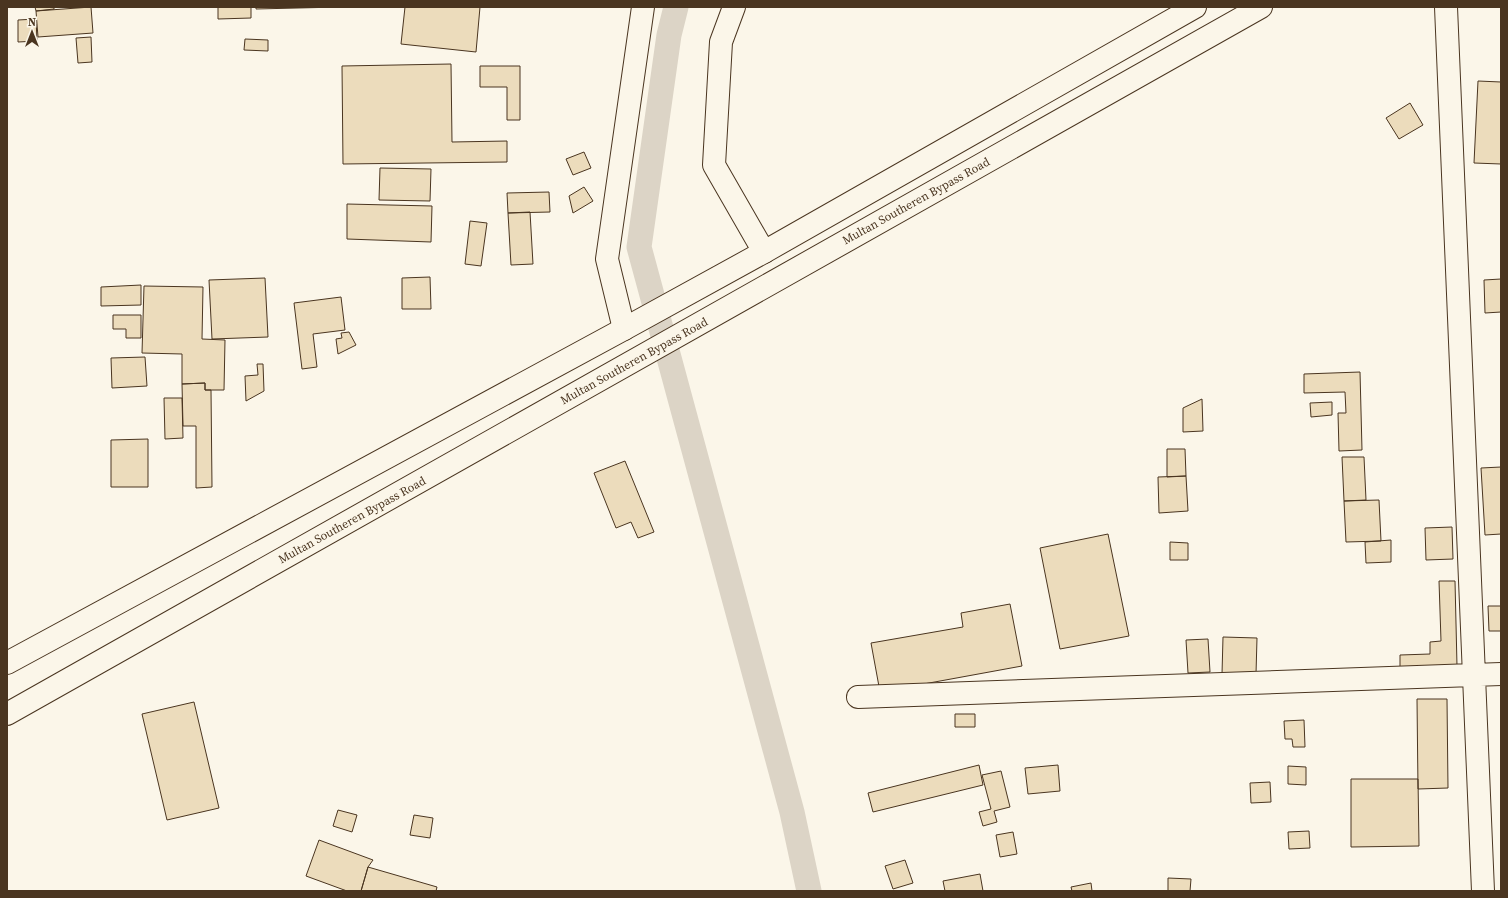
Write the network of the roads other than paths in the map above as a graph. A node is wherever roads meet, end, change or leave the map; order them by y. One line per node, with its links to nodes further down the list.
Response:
1 (643, 7): 7 (main road)
2 (734, 7): 6 (main road)
3 (1195, 7): 6 (main road)
4 (1261, 7): 12 (main road, Multan Southeren Bypass Road)
5 (1446, 7): 9 (main road)
6 (764, 252): 7 (main road)
7 (624, 329): 8 (main road)
8 (7, 663)
9 (1474, 674): 10 (main road); 11 (main road); 13 (main road)
10 (1501, 674)
11 (858, 697)
12 (7, 714)
13 (1483, 891)

